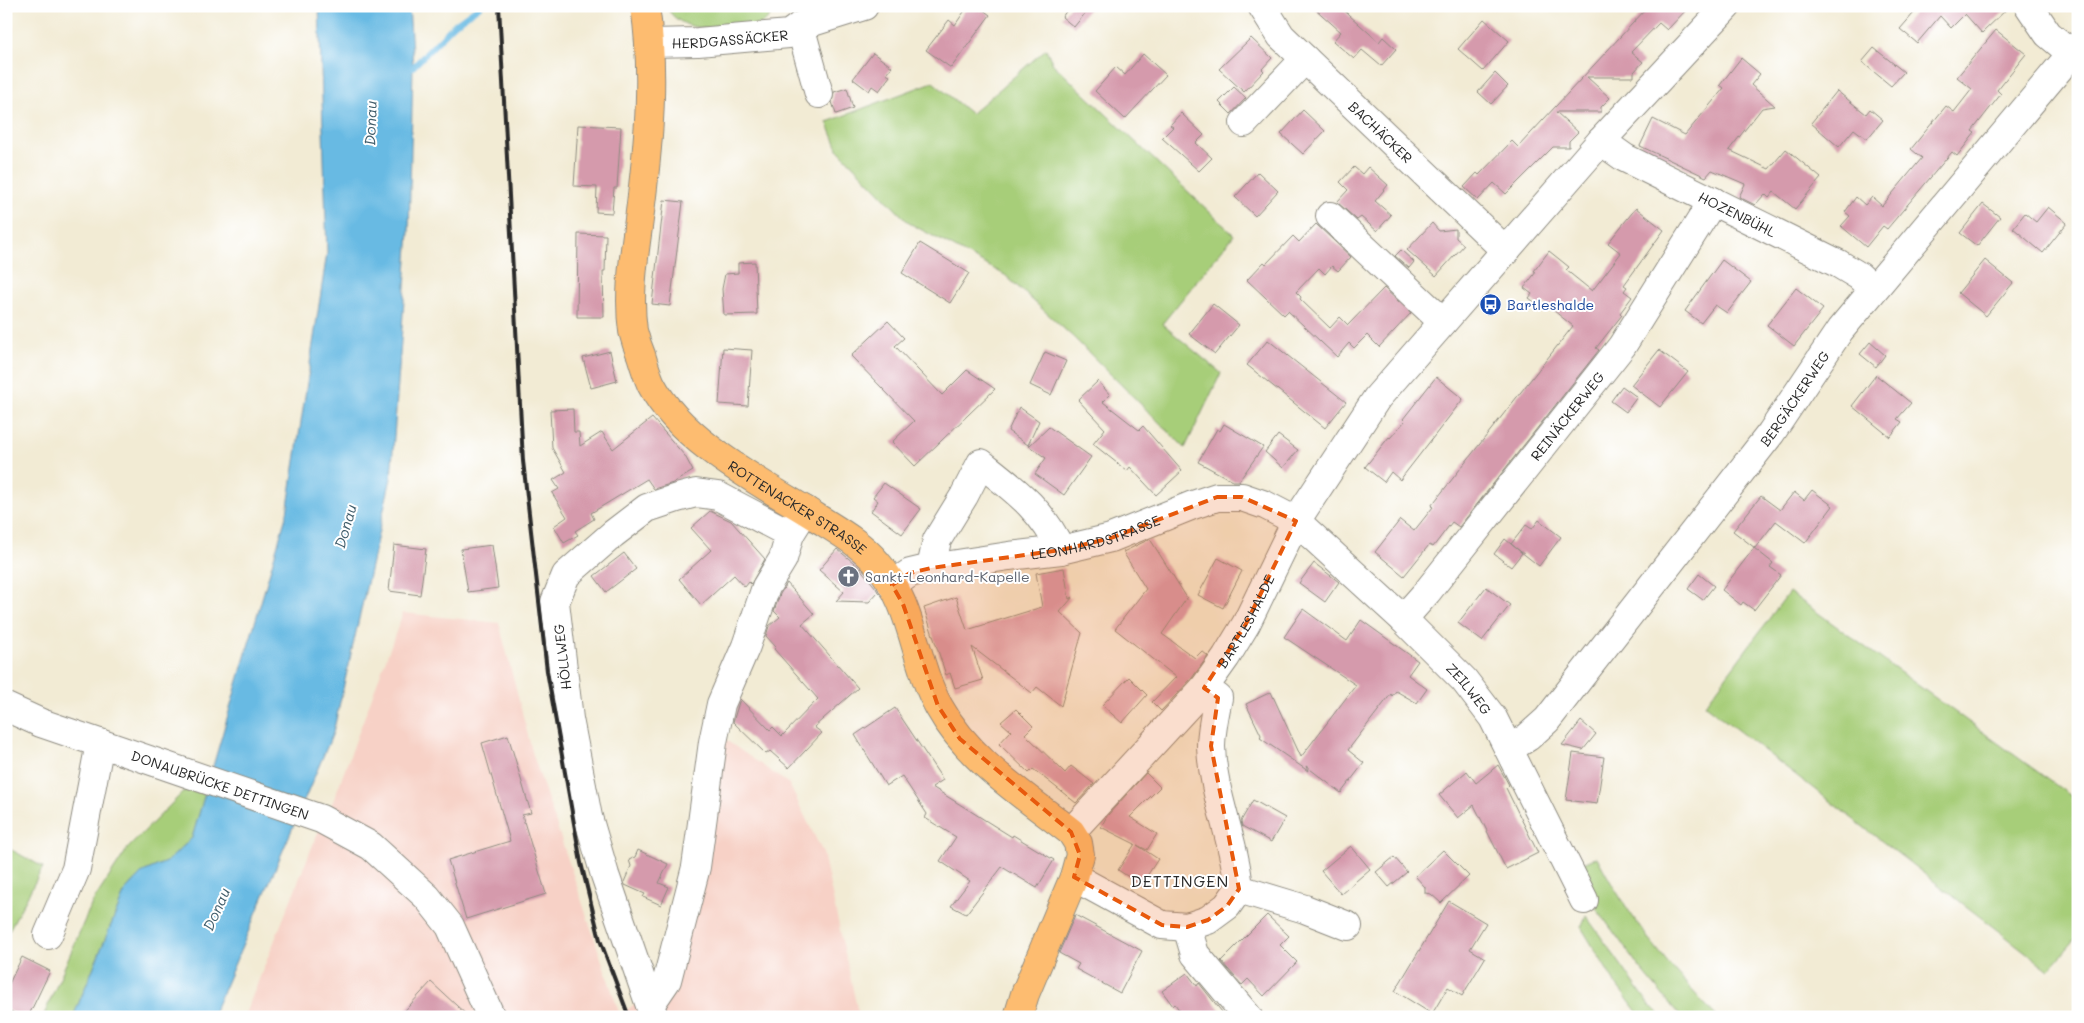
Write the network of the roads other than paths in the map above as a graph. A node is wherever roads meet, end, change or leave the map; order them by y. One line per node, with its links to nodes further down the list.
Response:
1 (645, 6): 7 (main road, ROTTENACKER STRASSE)
2 (864, 6): 6 (street, HERDGASSÄCKER)
3 (1262, 6): 9 (street, BACHÄCKER)
4 (1727, 6): 12 (street, BARTLESHALDE)
5 (2029, 6): 8 (street)
6 (800, 26): 7 (street, HERDGASSÄCKER); 10 (street)
7 (650, 43): 18 (main road, ROTTENACKER STRASSE)
8 (2075, 50): 16 (street, BERGÄCKERWEG)
9 (1305, 59): 11 (street); 15 (street, BACHÄCKER)
10 (819, 94)
11 (1244, 123)
12 (1601, 141): 13 (street, HOZENBÜHL); 15 (street, BARTLESHALDE)
13 (1713, 201): 16 (street, HOZENBÜHL); 24 (street, REINÄCKERWEG)
14 (1330, 216): 17 (street)
15 (1506, 251): 17 (street, BARTLESHALDE)
16 (1873, 289): 28 (street, BERGÄCKERWEG)
17 (1442, 322): 19 (street, BARTLESHALDE)
18 (806, 510): 20 (street); 23 (main road, ROTTENACKER STRASSE)
19 (1296, 521): 21 (street, LEONHARDSTRASSE); 24 (street, ZEILWEG); 25 (street, BARTLESHALDE)
20 (790, 534): 36 (street); 36 (street, HÖLLWEG)
21 (1061, 550): 22 (street, LEONHARDSTRASSE); 22 (street)
22 (931, 568): 23 (street, LEONHARDSTRASSE)
23 (892, 585): 29 (main road, ROTTENACKER STRASSE)
24 (1403, 618): 28 (street, ZEILWEG)
25 (1204, 688): 29 (street, BARTLESHALDE); 31 (street)
26 (6, 707): 27 (street, DONAUBRÜCKE DETTINGEN)
27 (110, 746): 35 (street); 37 (street, DONAUBRÜCKE DETTINGEN)
28 (1509, 748): 32 (street, ZEILWEG)
29 (1071, 832): 30 (main road, ROTTENACKER STRASSE)
30 (1074, 877): 34 (street); 38 (main road, ROTTENACKER STRASSE)
31 (1239, 890): 33 (street); 34 (street)
32 (1584, 900)
33 (1348, 926)
34 (1187, 927): 39 (street)
35 (48, 935)
36 (652, 1011)
37 (491, 1017)
38 (1018, 1017)
39 (1248, 1017)

